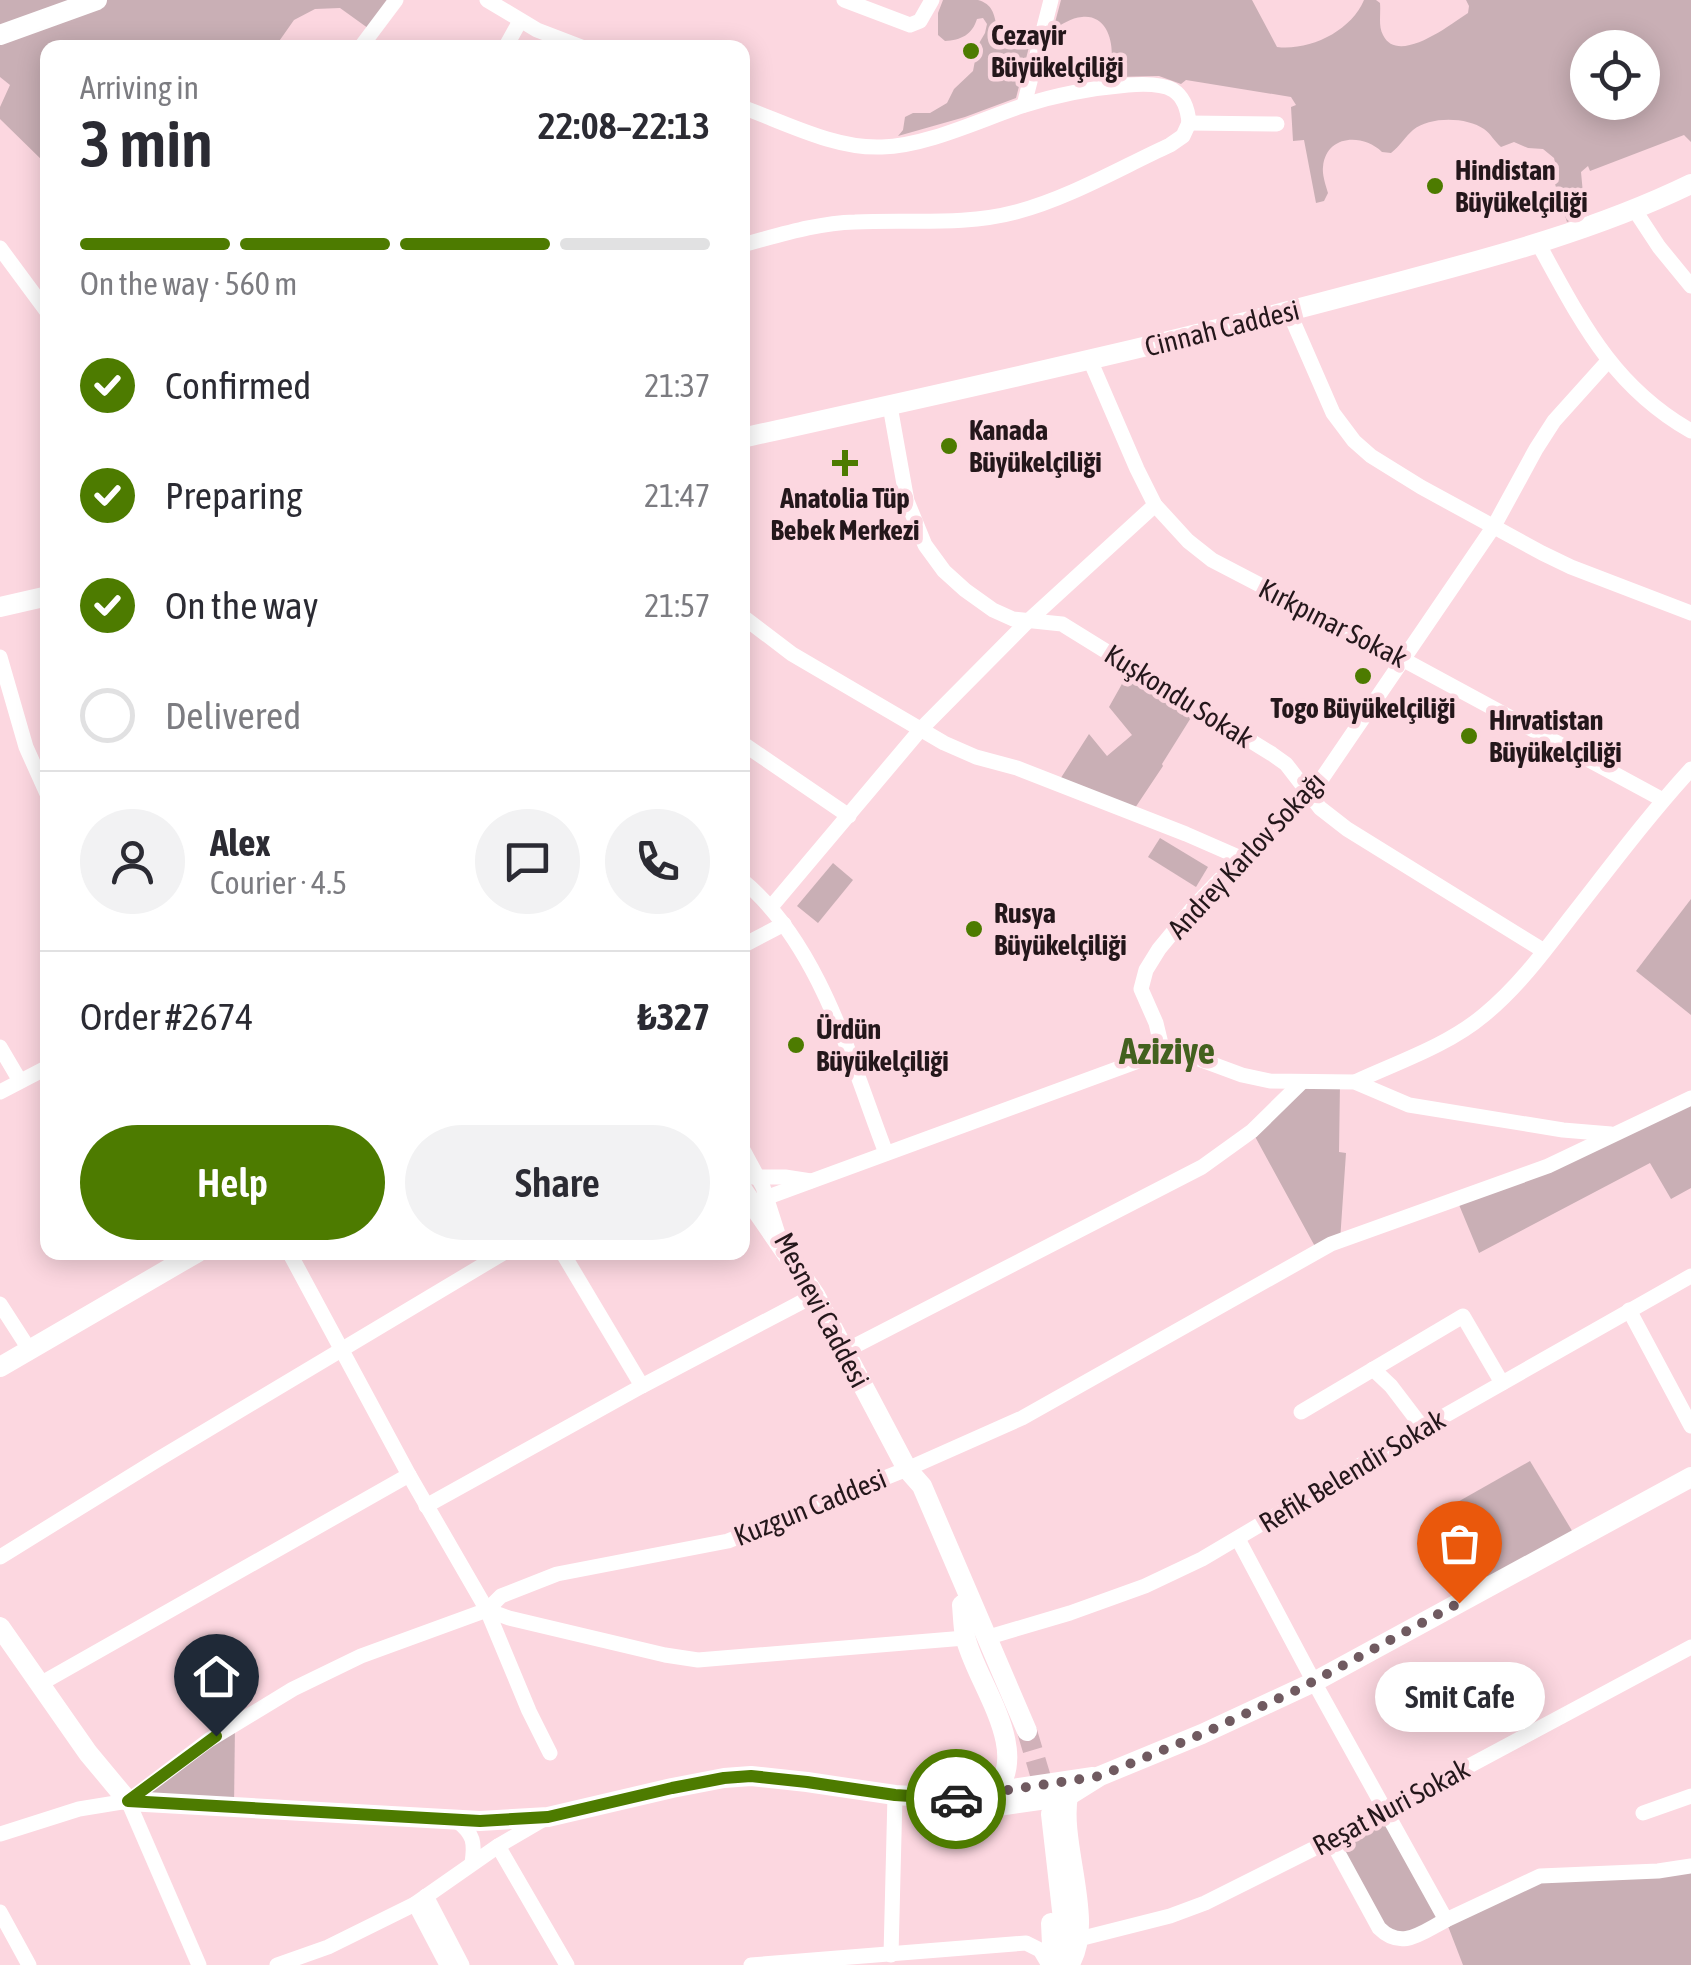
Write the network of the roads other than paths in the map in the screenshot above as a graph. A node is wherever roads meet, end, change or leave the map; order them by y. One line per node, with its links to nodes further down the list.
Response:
1 (97, 0): 8 (main road)
2 (396, 0): 9 (street)
3 (487, 0): 7 (street)
4 (844, 0): 5 (street)
5 (932, 0)
6 (1051, 0): 12 (street)
7 (520, 21): 10 (street); 11 (street)
8 (0, 35)
9 (366, 40)
10 (509, 40)
11 (565, 40)
12 (1024, 105): 13 (street); 14 (street)
13 (750, 110)
14 (1190, 123): 15 (street); 18 (street)
15 (1276, 124)
16 (1691, 184): 17 (main road, Cinnah Caddesi)
17 (1634, 209): 19 (main road, Cinnah Caddesi); 21 (street)
18 (750, 243)
19 (1538, 245): 23 (main road, Cinnah Caddesi); 25 (street)
20 (0, 248): 22 (street)
21 (1691, 286)
22 (40, 298)
23 (1289, 312): 24 (main road, Cinnah Caddesi); 30 (street)
24 (1090, 360): 26 (main road, Cinnah Caddesi); 29 (street, Kırkpınar Sokak)
25 (1608, 362): 27 (street); 30 (street, Andrey Karlov Sokağı)
26 (890, 406): 28 (main road, Cinnah Caddesi); 34 (street, Kuşkondu Sokak)
27 (1691, 432)
28 (750, 436)
29 (1155, 505): 34 (street); 37 (street, Kırkpınar Sokak)
30 (1494, 526): 33 (street); 37 (street, Andrey Karlov Sokağı)
31 (40, 598): 32 (main road)
32 (0, 607)
33 (1691, 613)
34 (1027, 622): 39 (street); 44 (street, Kuşkondu Sokak)
35 (750, 625): 39 (street)
36 (0, 657): 38 (street)
37 (1404, 660): 44 (street, Andrey Karlov Sokağı); 45 (street, Kırkpınar Sokak)
38 (19, 724): 40 (street); 43 (street)
39 (920, 729): 46 (street); 47 (street)
40 (0, 730)
41 (750, 749): 46 (street)
42 (1691, 769): 45 (street)
43 (40, 776)
44 (1310, 796): 47 (street, Andrey Karlov Sokağı); 52 (street, Kuşkondu Sokak)
45 (1662, 800): 52 (street)
46 (848, 816): 49 (street)
47 (1241, 858): 54 (street, Andrey Karlov Sokağı)
48 (750, 887): 49 (street)
49 (771, 907): 50 (street)
50 (784, 924): 51 (street); 62 (street)
51 (750, 942)
52 (1544, 951): 57 (street)
53 (0, 1047): 56 (street)
54 (1163, 1052): 58 (street); 62 (street)
55 (40, 1070): 56 (street)
56 (20, 1080): 59 (street)
57 (1355, 1082): 58 (street); 61 (street)
58 (1301, 1083): 75 (street)
59 (0, 1092)
60 (1691, 1098): 61 (street, Kuzgun Caddesi)
61 (1611, 1134): 83 (street, Kuzgun Caddesi)
62 (886, 1153): 63 (street)
63 (811, 1180): 64 (street); 64 (street)
64 (753, 1189): 70 (main road, Mesnevi Caddesi)
65 (184, 1260): 73 (main road)
66 (293, 1260): 74 (street)
67 (492, 1260): 74 (street)
68 (567, 1260): 79 (street)
69 (1691, 1276): 72 (street, Refik Belendir Sokak)
70 (815, 1294): 75 (main road, Mesnevi Caddesi); 79 (street)
71 (0, 1304): 73 (street)
72 (1629, 1310): 78 (street, Refik Belendir Sokak); 81 (street)
73 (30, 1349): 76 (main road)
74 (342, 1350): 84 (street); 88 (street)
75 (845, 1351): 83 (main road, Mesnevi Caddesi)
76 (0, 1367)
77 (1373, 1370): 78 (street); 80 (street); 82 (street)
78 (1502, 1384): 82 (street, Refik Belendir Sokak)
79 (642, 1386): 86 (street)
80 (1301, 1412)
81 (1691, 1426)
82 (1423, 1428): 87 (street, Refik Belendir Sokak)
83 (907, 1470): 89 (main road, Mesnevi Caddesi); 90 (street, Kuzgun Caddesi); 92 (main road, Mesnevi Caddesi)
84 (409, 1476): 86 (street); 96 (street)
85 (1691, 1476): 95 (main road)
86 (426, 1506): 90 (street)
87 (1238, 1539): 92 (street, Refik Belendir Sokak); 95 (street)
88 (0, 1557)
89 (962, 1605): 92 (main road, Mesnevi Caddesi); 93 (main road)
90 (487, 1610): 93 (street); 97 (street); 102 (street, Kuzgun Caddesi)
91 (0, 1628): 96 (main road)
92 (994, 1636)
93 (965, 1638): 100 (main road)
94 (1691, 1647): 104 (street, Reşat Nuri Sokak)
95 (1314, 1682): 98 (main road); 104 (street)
96 (40, 1684): 102 (main road)
97 (550, 1753)
98 (1100, 1776): 100 (main road); 103 (main road)
99 (895, 1795): 100 (main road); 106 (main road); 117 (street)
100 (987, 1796): 103 (main road)
101 (1691, 1796): 105 (street)
102 (128, 1801): 107 (main road); 108 (street, Kuzgun Caddesi); 119 (street)
103 (1056, 1810): 116 (main road); 125 (main road); 126 (main road)
104 (1386, 1810): 109 (street, Reşat Nuri Sokak); 115 (street)
105 (1643, 1813)
106 (548, 1817): 107 (main road); 110 (street)
107 (457, 1820): 111 (street)
108 (0, 1834)
109 (1331, 1840): 115 (street); 116 (street, Reşat Nuri Sokak)
110 (498, 1846): 111 (street); 123 (street)
111 (472, 1864): 113 (street)
112 (1691, 1866): 115 (street)
113 (420, 1900): 120 (street); 121 (street); 122 (street)
114 (0, 1912): 118 (street)
115 (1446, 1920)
116 (1080, 1940): 126 (main road)
117 (892, 1955): 124 (street); 125 (street)
118 (29, 1965)
119 (199, 1965)
120 (277, 1965)
121 (448, 1965)
122 (462, 1965)
123 (568, 1965)
124 (751, 1965)
125 (1051, 1965)
126 (1068, 1965)

